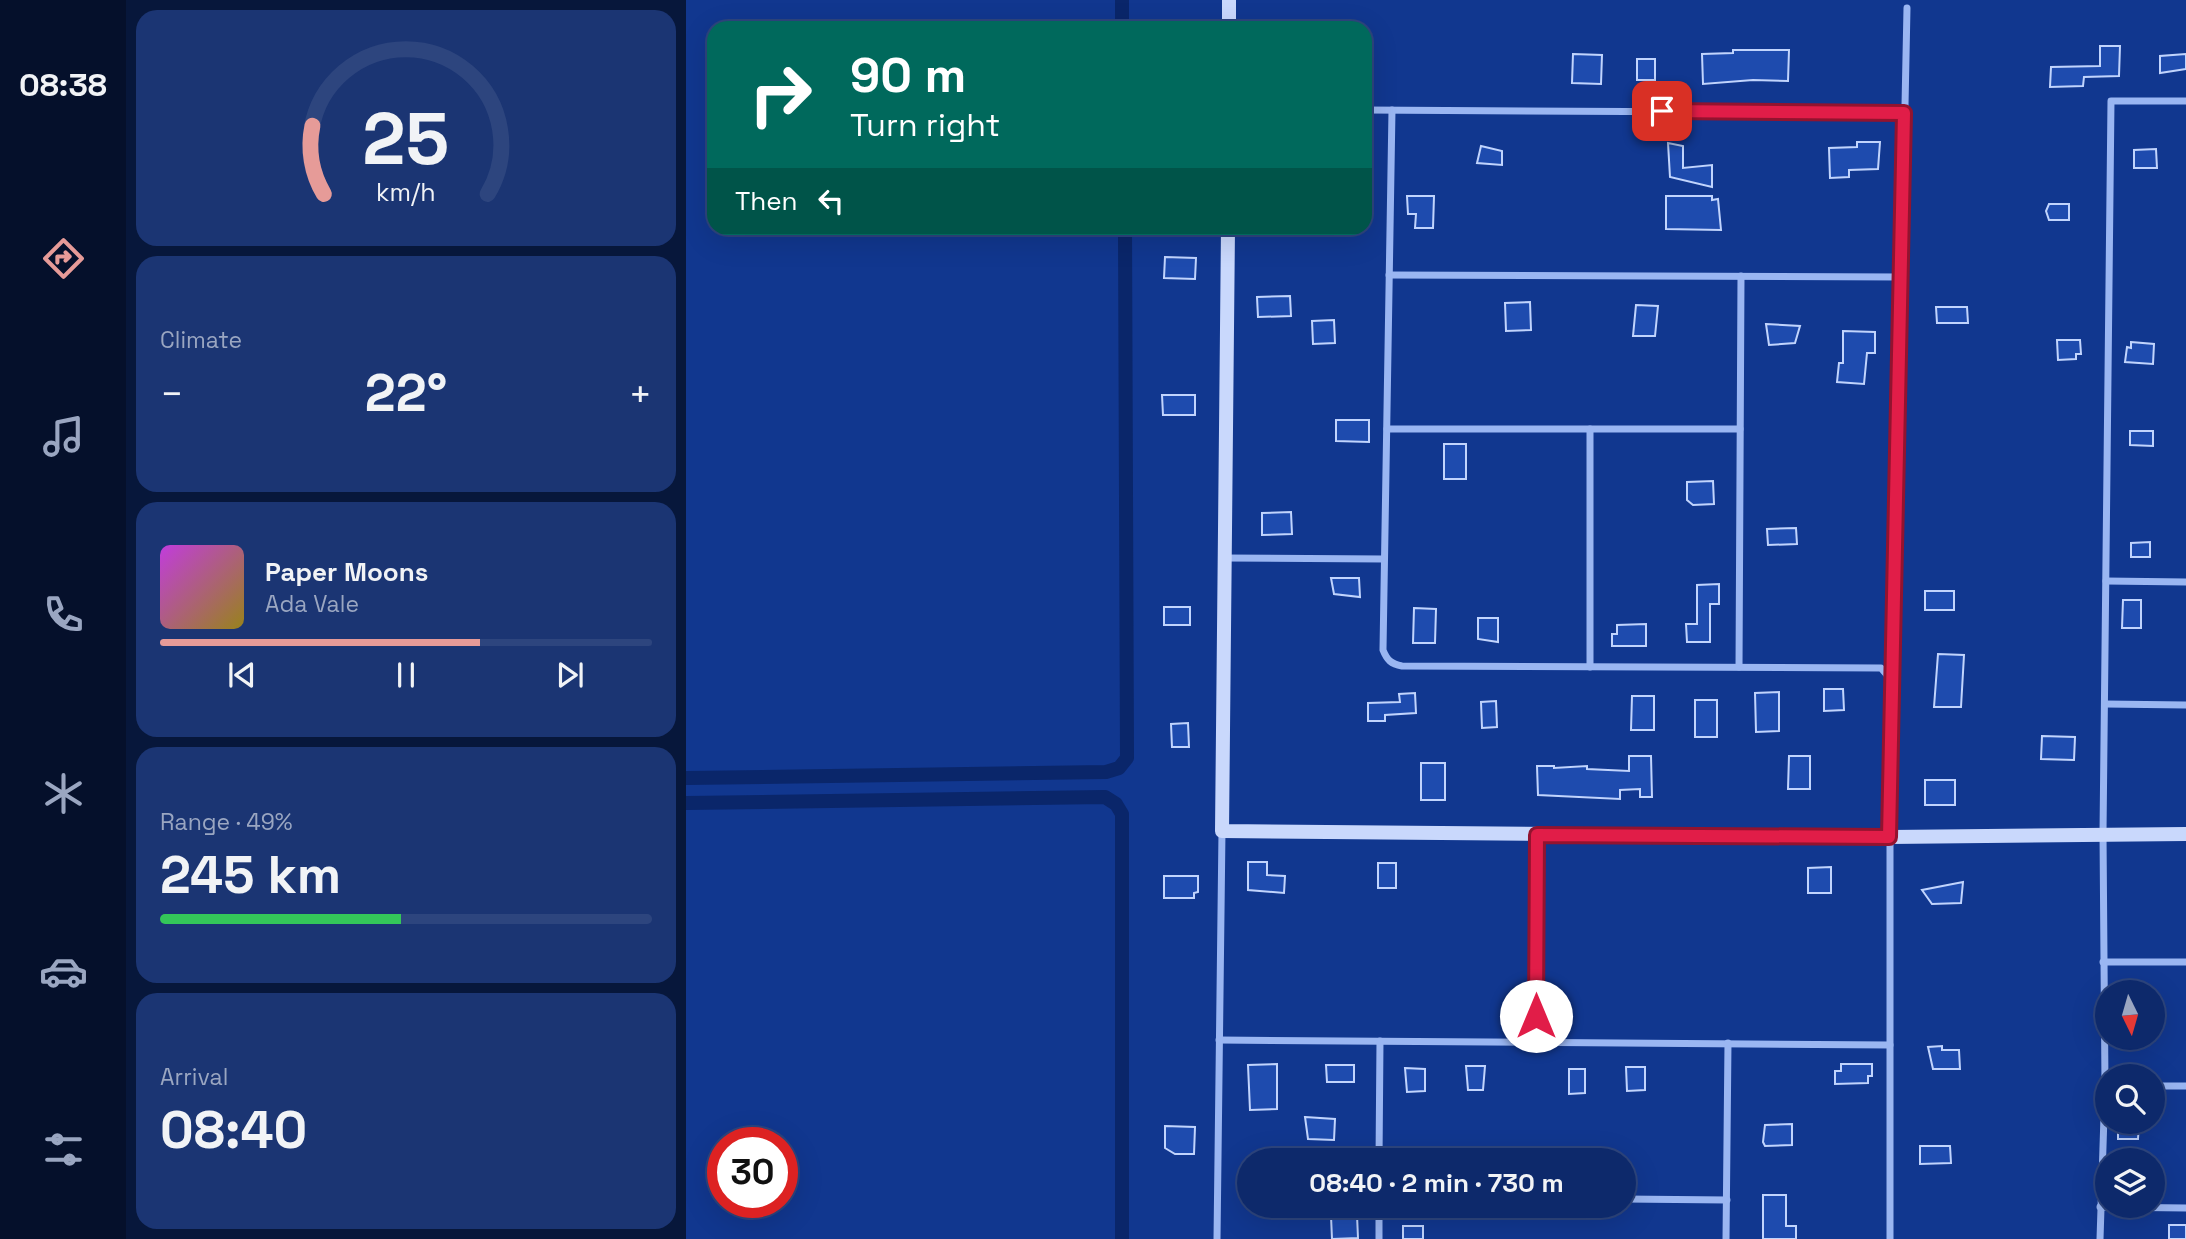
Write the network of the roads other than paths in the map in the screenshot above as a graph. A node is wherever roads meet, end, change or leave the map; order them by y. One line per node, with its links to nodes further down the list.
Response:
1 (1229, 0): 3 (street)
2 (1907, 8): 7 (street)
3 (1229, 21)
4 (2186, 101): 17 (street)
5 (1372, 110): 6 (street)
6 (1392, 110): 7 (street); 9 (street)
7 (1904, 113): 11 (street)
8 (1228, 235): 15 (street)
9 (1389, 275): 10 (street); 12 (street)
10 (1741, 276): 11 (street); 14 (street)
11 (1901, 277): 21 (street)
12 (1387, 429): 13 (street); 16 (street)
13 (1590, 429): 14 (street); 19 (street)
14 (1740, 429): 20 (street)
15 (1225, 558): 16 (street); 24 (street)
16 (1384, 559): 19 (street)
17 (2106, 581): 18 (street); 22 (street)
18 (2186, 582)
19 (1590, 667): 20 (street)
20 (1739, 667): 21 (street)
21 (1893, 683): 28 (street)
22 (2105, 704): 23 (street); 25 (street)
23 (2186, 705)
24 (1222, 831): 27 (street); 31 (street)
25 (2103, 833): 26 (street); 28 (street); 29 (street)
26 (2186, 834)
27 (1537, 835): 28 (street); 33 (street)
28 (1889, 837): 35 (street)
29 (2103, 962): 30 (street); 36 (street)
30 (2186, 962)
31 (1219, 1040): 32 (street); 46 (street)
32 (1380, 1041): 33 (street); 39 (street)
33 (1536, 1042): 34 (street)
34 (1728, 1044): 35 (street); 41 (street)
35 (1890, 1045): 49 (street)
36 (2105, 1064)
37 (2165, 1086): 38 (street)
38 (2186, 1086)
39 (1379, 1148)
40 (1636, 1199): 41 (street)
41 (1727, 1200): 48 (street)
42 (2165, 1208): 43 (street)
43 (2186, 1208)
44 (1379, 1218): 47 (street)
45 (2101, 1218): 50 (street)
46 (1217, 1239)
47 (1379, 1239)
48 (1726, 1239)
49 (1890, 1239)
50 (2101, 1239)

